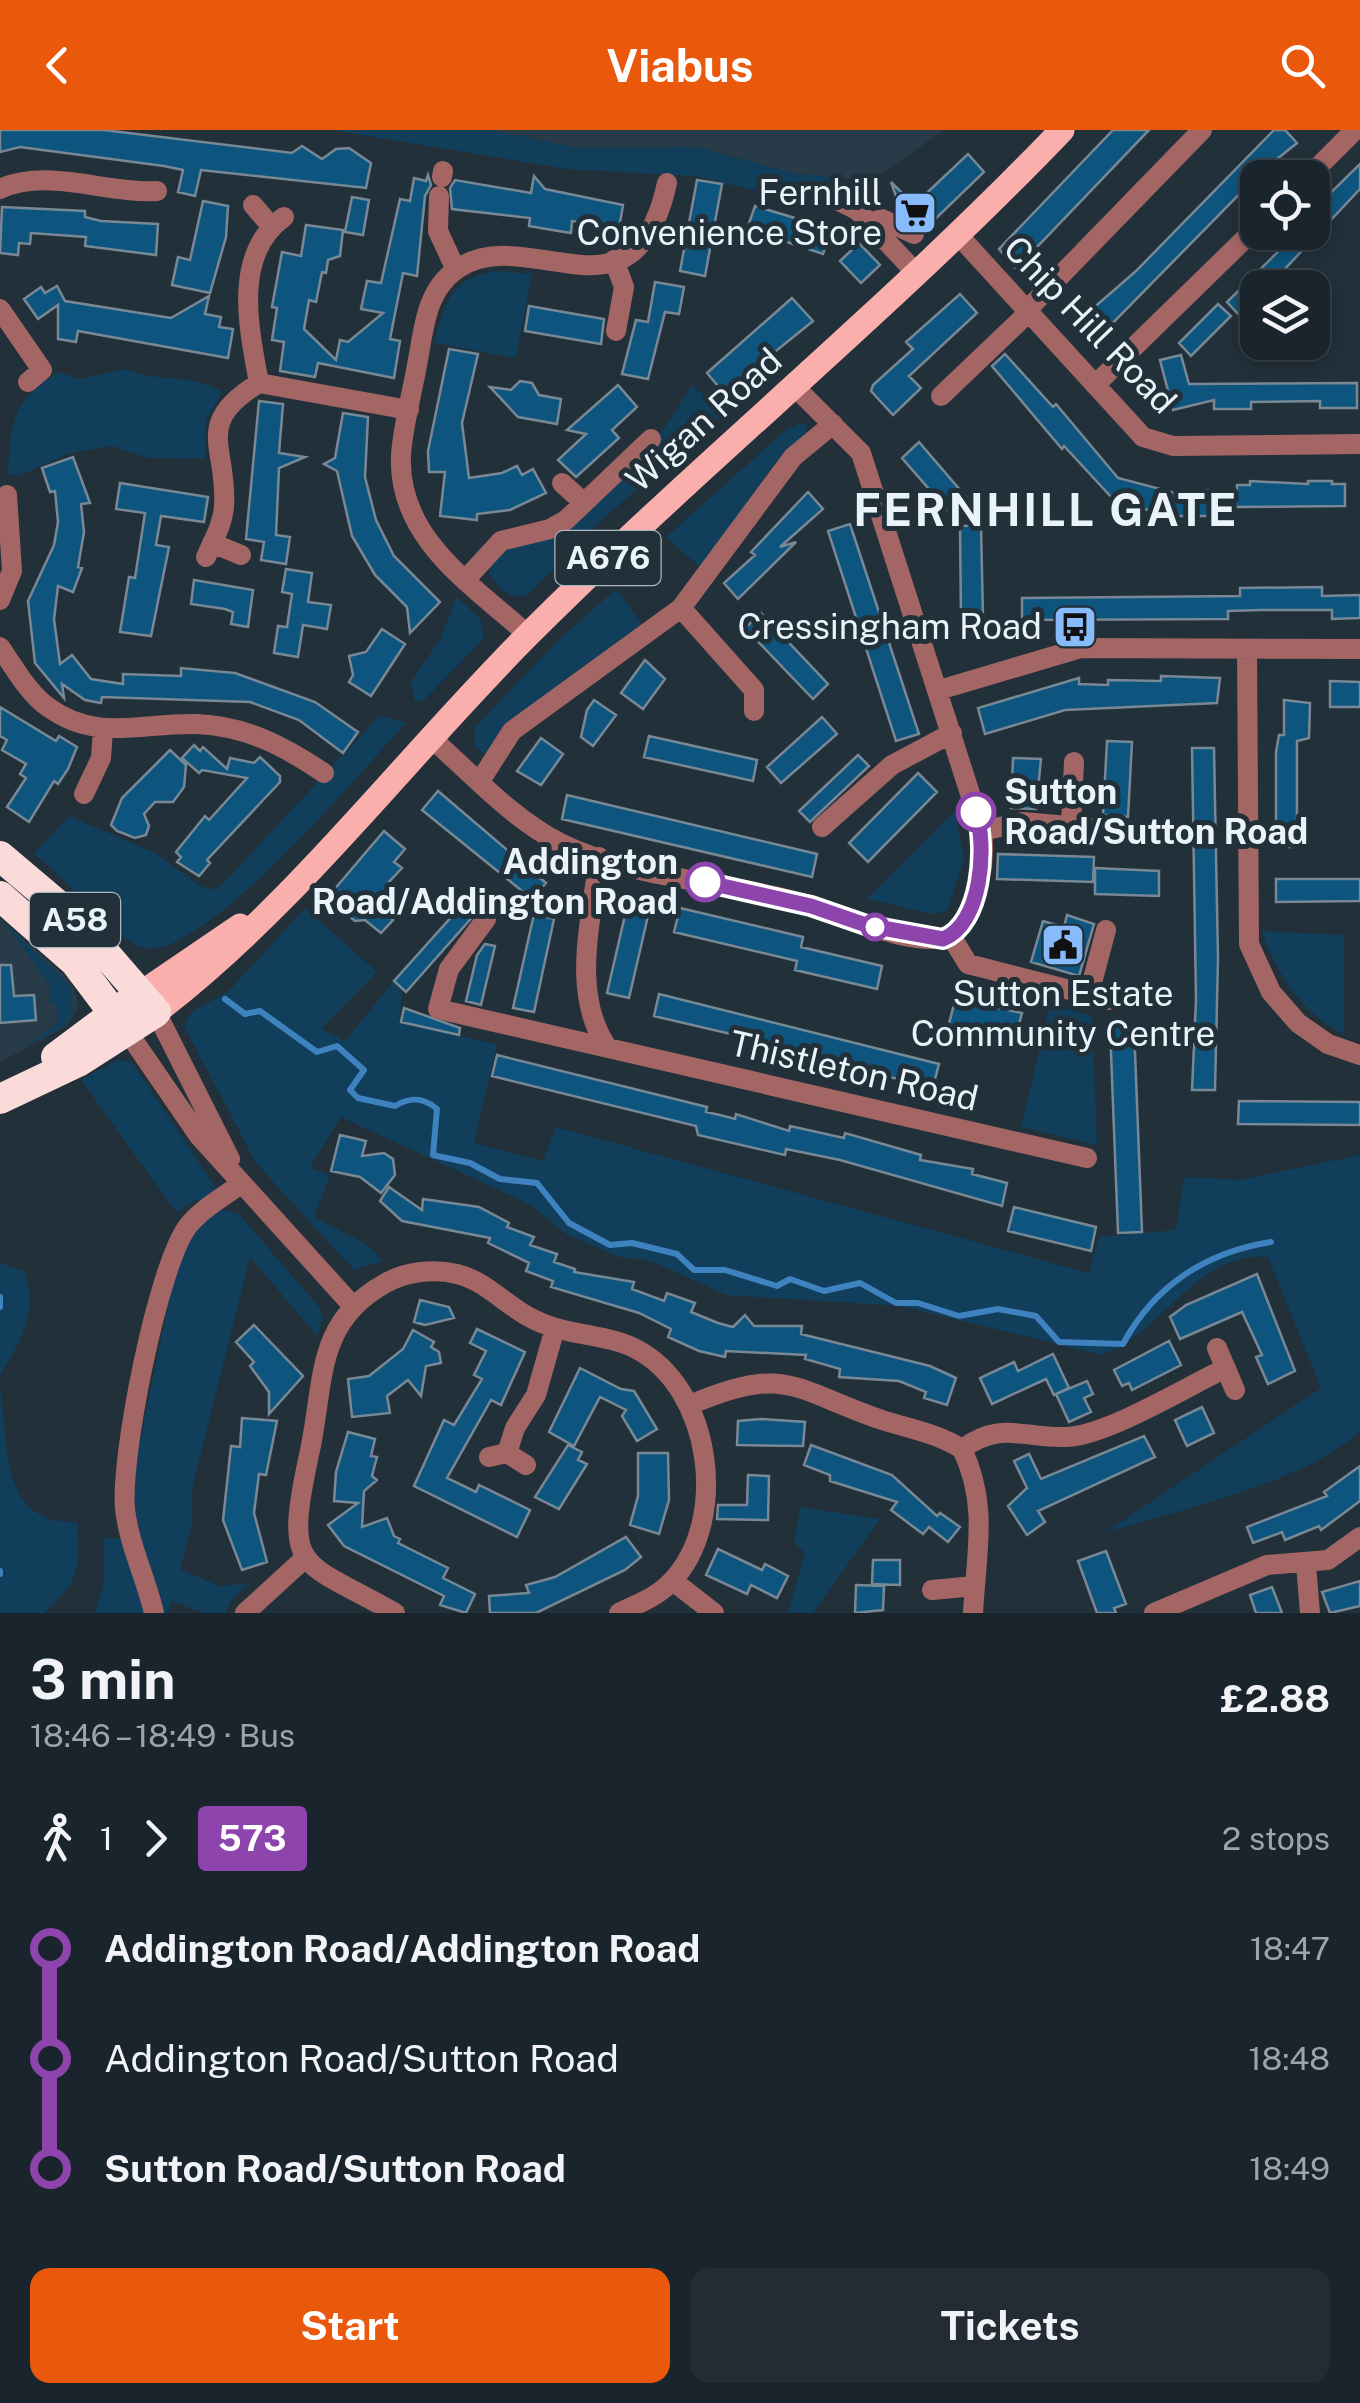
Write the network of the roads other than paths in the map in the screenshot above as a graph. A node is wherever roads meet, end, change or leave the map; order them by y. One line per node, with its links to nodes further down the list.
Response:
1 (1062, 130): 13 (main road, Wigan Road / A676)
2 (1202, 130): 19 (street)
3 (1355, 130): 4 (street)
4 (1325, 160)
5 (442, 181): 16 (street)
6 (667, 183): 15 (street)
7 (0, 189): 8 (street)
8 (157, 191)
9 (837, 200): 11 (street)
10 (253, 205): 22 (street)
11 (869, 223): 12 (street); 17 (street)
12 (914, 234)
13 (960, 237): 17 (main road, Wigan Road / A676); 19 (street, Chip Hill Road)
14 (1240, 244): 23 (street)
15 (614, 260): 16 (street); 20 (street)
16 (456, 270): 26 (street)
17 (918, 275): 24 (main road, Wigan Road / A676)
18 (0, 309): 21 (street)
19 (1029, 310): 23 (street, Chip Hill Road); 25 (street)
20 (616, 331)
21 (28, 382)
22 (259, 383): 26 (street); 33 (street)
23 (1095, 385): 29 (street, Chip Hill Road)
24 (796, 388): 27 (street); 37 (main road, Wigan Road / A676)
25 (941, 396)
26 (409, 410): 34 (street)
27 (834, 424): 36 (street); 41 (street)
28 (651, 438): 32 (street)
29 (1360, 444)
30 (562, 482): 32 (street)
31 (7, 495): 35 (street)
32 (584, 503): 34 (street)
33 (241, 556)
34 (465, 580): 37 (street)
35 (0, 600)
36 (681, 608): 42 (street); 48 (street)
37 (528, 635): 45 (main road, Wigan Road / A676)
38 (0, 647): 43 (street)
39 (1360, 649): 40 (street)
40 (1247, 650): 41 (street); 63 (street)
41 (939, 690): 44 (street)
42 (754, 711)
43 (103, 730): 47 (street); 49 (street)
44 (952, 733): 51 (street); 52 (street)
45 (430, 737): 48 (street); 60 (main road, Wigan Road / A676)
46 (1074, 762): 50 (street)
47 (324, 773)
48 (480, 781): 55 (street)
49 (84, 794)
50 (1071, 824): 52 (street); 53 (street)
51 (822, 827)
52 (982, 831): 59 (street)
53 (1137, 832)
54 (0, 856): 56 (highway, A58)
55 (599, 857): 59 (street); 62 (street)
56 (10, 898): 60 (highway, A58); 61 (highway, A58)
57 (486, 919): 62 (street, Thistleton Road)
58 (1106, 930): 59 (street)
59 (951, 936)
60 (148, 1003): 61 (highway, Wigan Road); 66 (street)
61 (121, 1022): 64 (highway, Wigan Road); 66 (street)
62 (607, 1047): 65 (street, Thistleton Road)
63 (1360, 1054)
64 (0, 1099)
65 (1087, 1158)
66 (242, 1183): 67 (street); 82 (street)
67 (352, 1305): 68 (street); 76 (street)
68 (555, 1328): 72 (street); 74 (street)
69 (1217, 1348): 70 (street)
70 (1226, 1368): 71 (street); 73 (street)
71 (1235, 1390)
72 (690, 1405): 73 (street); 78 (street)
73 (962, 1450): 79 (street)
74 (526, 1466)
75 (1360, 1537): 77 (street)
76 (304, 1558): 83 (street); 84 (street)
77 (1306, 1564): 81 (street); 88 (street)
78 (672, 1581): 85 (street); 86 (street)
79 (975, 1586): 80 (street); 87 (street)
80 (932, 1590)
81 (1150, 1606)
82 (154, 1613)
83 (245, 1613)
84 (395, 1613)
85 (619, 1613)
86 (714, 1613)
87 (973, 1613)
88 (1310, 1613)

